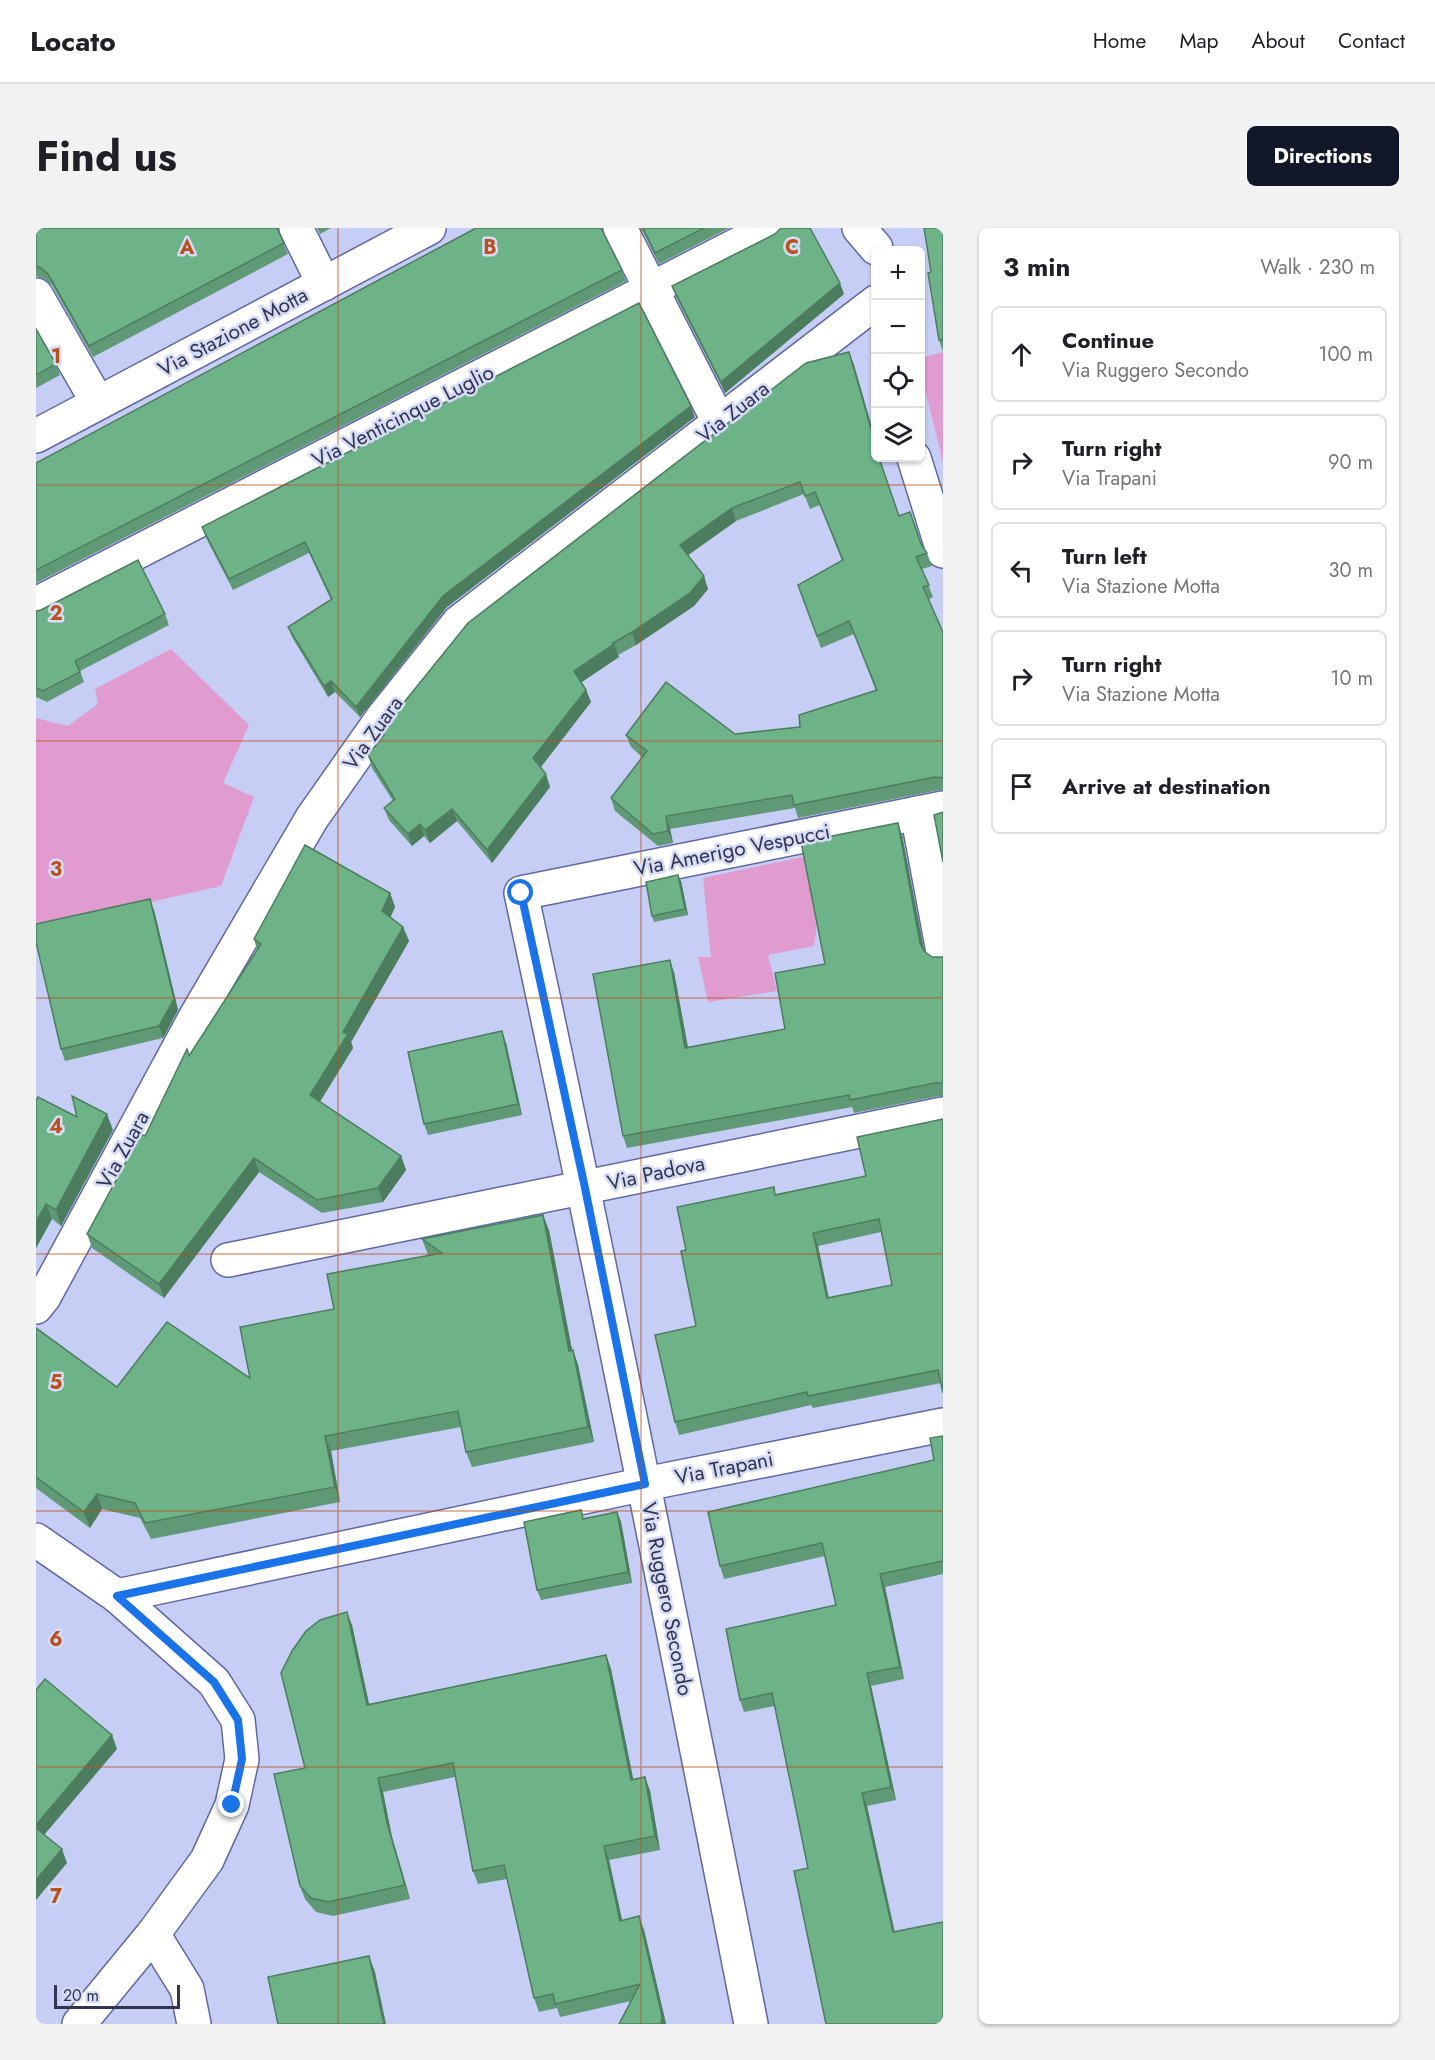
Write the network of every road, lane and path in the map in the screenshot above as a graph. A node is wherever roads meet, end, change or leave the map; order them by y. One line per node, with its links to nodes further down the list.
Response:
1 (296, 228): 5 (street)
2 (620, 228): 6 (street)
3 (770, 228): 6 (street, Via Venticinque Luglio)
4 (421, 230): 5 (street, Via Stazione Motta)
5 (324, 284): 9 (street, Via Stazione Motta)
6 (651, 289): 10 (street); 14 (street, Via Venticinque Luglio)
7 (36, 295): 9 (street)
8 (871, 306): 10 (street, Via Zuara)
9 (98, 403): 11 (street, Via Stazione Motta)
10 (719, 422): 21 (street, Via Zuara)
11 (36, 436)
12 (915, 462): 13 (street)
13 (943, 551)
14 (36, 604)
15 (930, 810): 16 (street, Via Amerigo Vespucci); 17 (street)
16 (521, 893): 19 (street, Via Ruggero Secondo)
17 (943, 952)
18 (943, 1114): 19 (street, Via Padova)
19 (585, 1188): 20 (street, Via Padova); 23 (street, Via Ruggero Secondo)
20 (228, 1260)
21 (36, 1307)
22 (943, 1425): 23 (street, Via Trapani)
23 (645, 1484): 25 (street, Via Trapani); 29 (street, Via Ruggero Secondo)
24 (36, 1540): 25 (street)
25 (117, 1596): 26 (street)
26 (153, 1934): 27 (street); 28 (street)
27 (79, 2024)
28 (194, 2024)
29 (751, 2024)

